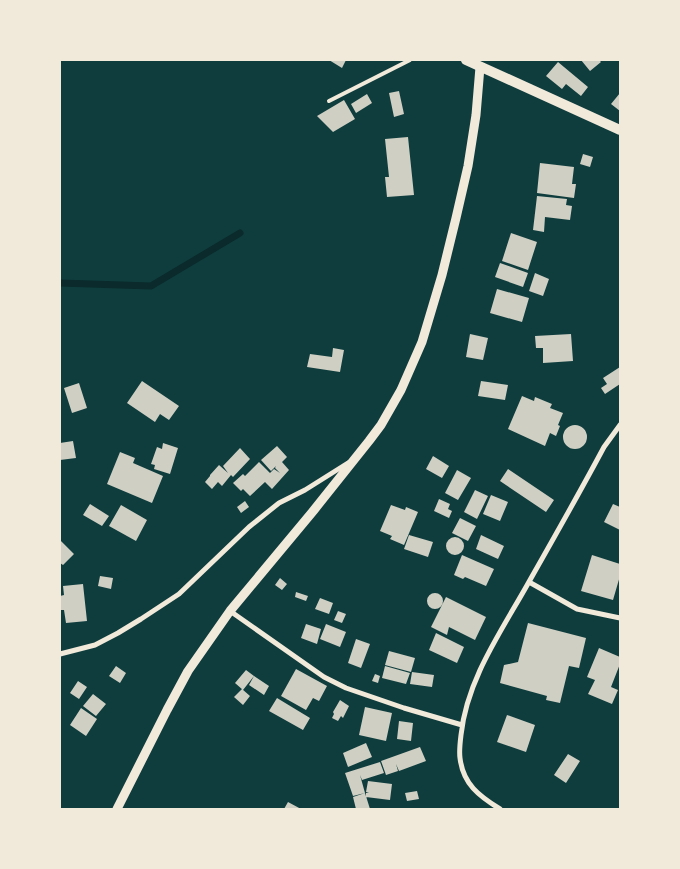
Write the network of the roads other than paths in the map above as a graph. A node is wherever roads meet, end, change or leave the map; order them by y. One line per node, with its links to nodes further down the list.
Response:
1 (410, 60): 4 (lane)
2 (466, 60): 3 (main road)
3 (481, 63): 5 (main road); 7 (street)
4 (329, 100)
5 (620, 130)
6 (620, 425): 8 (street)
7 (354, 460): 9 (street); 11 (street)
8 (529, 582): 10 (street); 12 (street)
9 (230, 611): 12 (street); 13 (street)
10 (620, 618)
11 (60, 654)
12 (462, 725): 14 (street)
13 (117, 809)
14 (500, 809)

